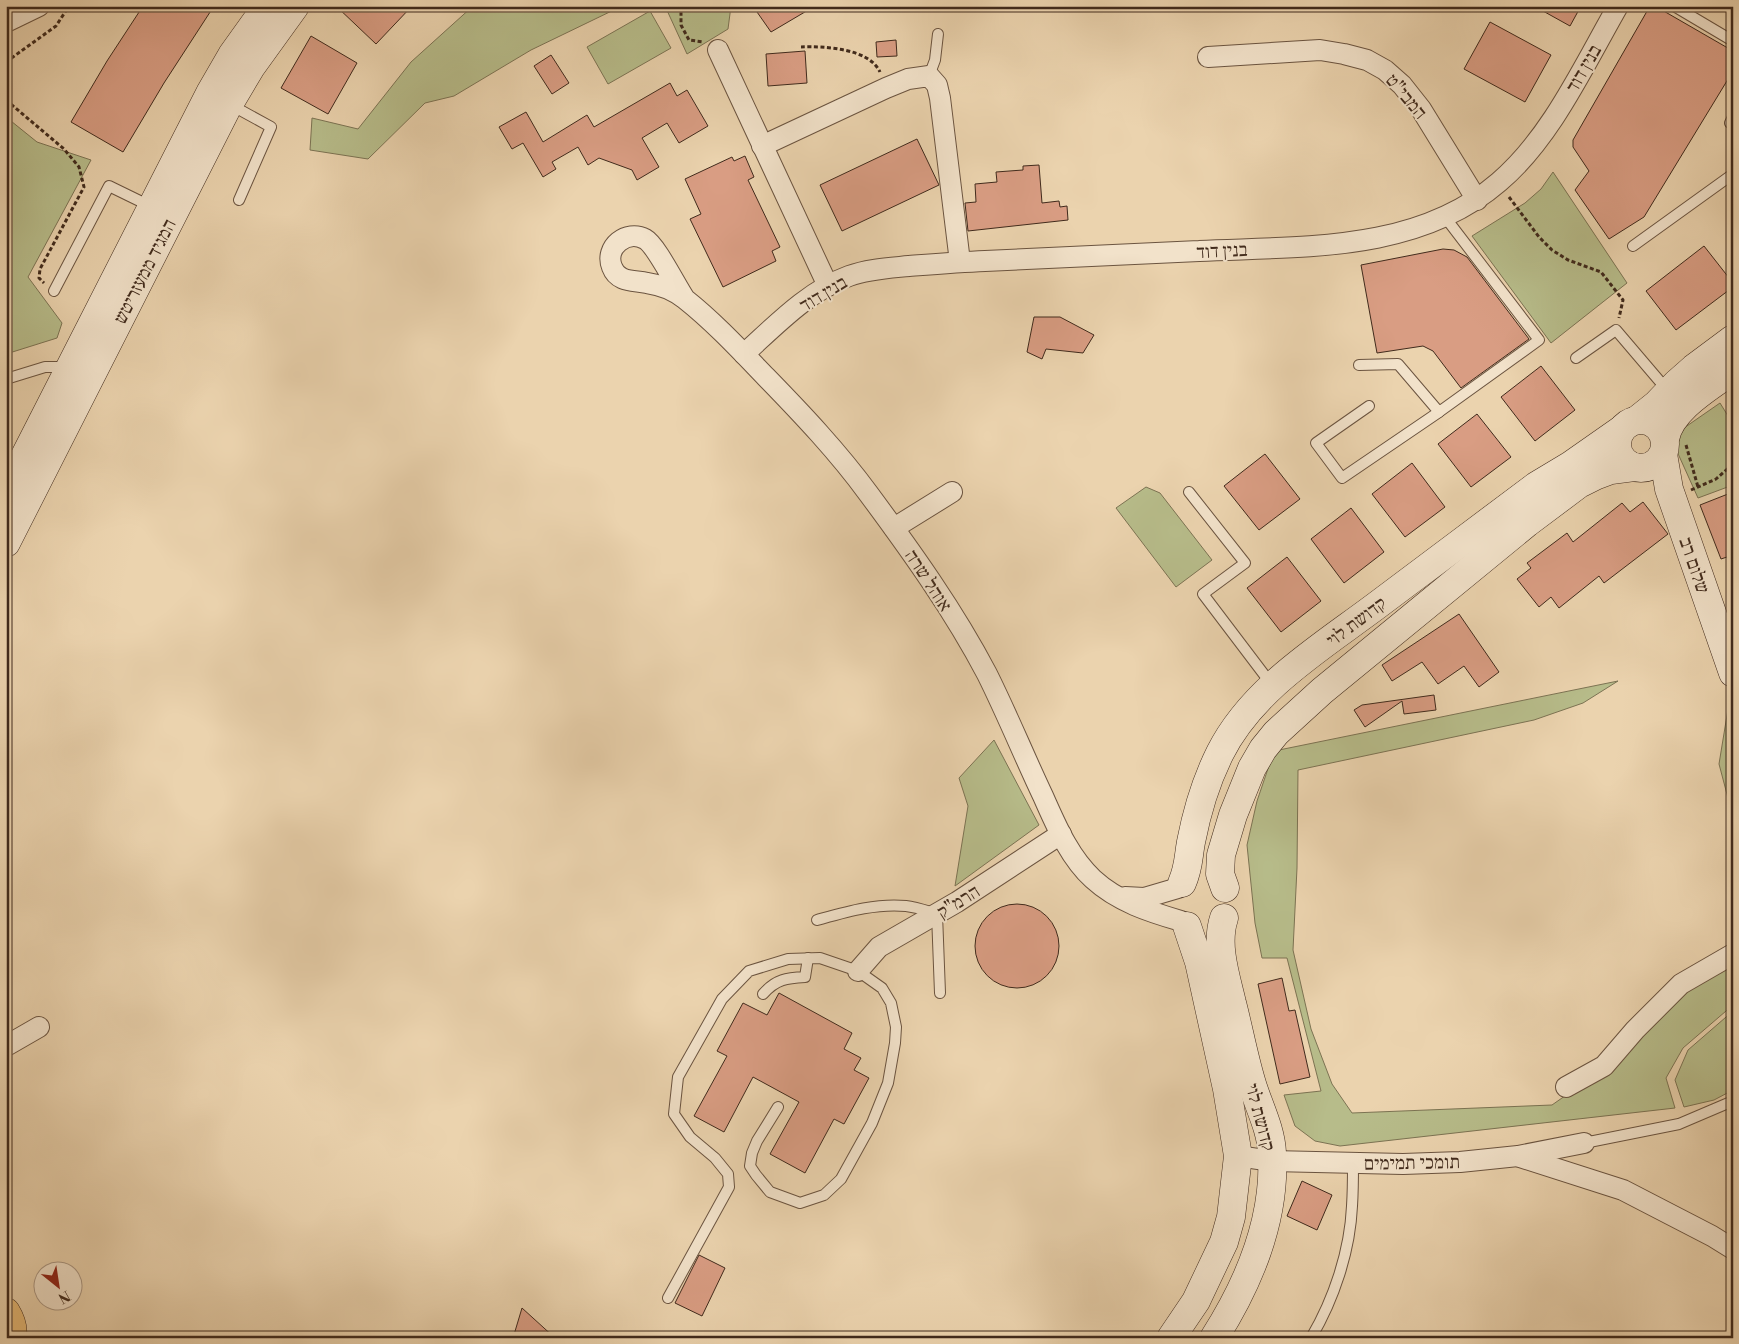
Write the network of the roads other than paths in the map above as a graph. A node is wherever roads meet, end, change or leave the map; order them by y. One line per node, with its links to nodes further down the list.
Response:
1 (39, 6): 6 (street)
2 (267, 6): 17 (street, המגיד ממעזריטש)
3 (295, 6): 12 (street, המגיד ממעזריטש)
4 (1618, 6): 16 (street, בנין דוד)
5 (1674, 6): 8 (lane)
6 (6, 22)
7 (938, 34): 11 (lane)
8 (1733, 41)
9 (718, 50): 13 (street)
10 (1208, 57): 16 (street, המבי"ט)
11 (929, 76): 13 (street); 20 (street)
12 (229, 104): 15 (lane); 40 (street, המגיד ממעזריטש)
13 (762, 146): 21 (street)
14 (1733, 174): 19 (lane)
15 (239, 200)
16 (1477, 200): 18 (street, בנין דוד)
17 (151, 207): 22 (lane); 28 (street, המגיד ממעזריטש)
18 (1445, 217): 20 (street, בנין דוד); 33 (lane)
19 (1633, 246)
20 (960, 262): 21 (street, בנין דוד)
21 (828, 286): 25 (street, בנין דוד)
22 (54, 292)
23 (685, 299): 25 (street, אוהל שרה)
24 (1733, 339): 31 (street, קדושת לוי)
25 (744, 354): 39 (street, אוהל שרה)
26 (1576, 358): 31 (lane)
27 (1359, 365): 33 (lane)
28 (70, 367): 30 (lane); 38 (street, המגיד ממעזריטש)
29 (1733, 370): 35 (street)
30 (6, 379)
31 (1669, 392): 34 (street, קדושת לוי)
32 (1369, 406): 33 (lane)
33 (1439, 412)
34 (1629, 425): 35 (street); 35 (street); 42 (street, קדושת לוי)
35 (1658, 453): 41 (street, שלום רב); 45 (street, קדושת לוי)
36 (952, 492): 39 (street)
37 (1189, 492): 42 (lane)
38 (6, 493)
39 (894, 528): 43 (street, אוהל שרה)
40 (6, 543)
41 (1733, 672)
42 (1273, 686): 44 (street, קדושת לוי)
43 (1061, 834): 46 (street, אוהל שרה); 47 (street, הרמ"ק)
44 (1180, 885): 45 (street); 46 (street); 50 (street)
45 (1225, 888): 48 (street)
46 (1118, 897): 50 (street, אוהל שרה)
47 (937, 914): 49 (lane); 53 (street, הרמ"ק); 54 (lane)
48 (1224, 918): 50 (street); 64 (street, קדושת לוי)
49 (817, 920)
50 (1184, 923): 62 (street, קדושת לוי)
51 (1733, 954): 58 (street)
52 (808, 958): 53 (lane); 55 (lane); 67 (lane)
53 (858, 971): 60 (lane)
54 (940, 993)
55 (763, 994)
56 (39, 1026): 57 (street)
57 (6, 1046)
58 (1566, 1087)
59 (1733, 1101): 61 (lane)
60 (778, 1107)
61 (1584, 1143): 63 (street, תומכי תמימים)
62 (1238, 1156): 64 (street, תומכי תמימים); 70 (street, קדושת לוי)
63 (1518, 1156): 65 (street, תומכי תמימים); 66 (street)
64 (1272, 1161): 65 (street, תומכי תמימים); 71 (street, קדושת לוי)
65 (1353, 1163): 72 (lane)
66 (1733, 1249)
67 (668, 1298)
68 (6, 1312): 69 (main road)
69 (12, 1338)
70 (1172, 1338)
71 (1214, 1338)
72 (1311, 1338)

